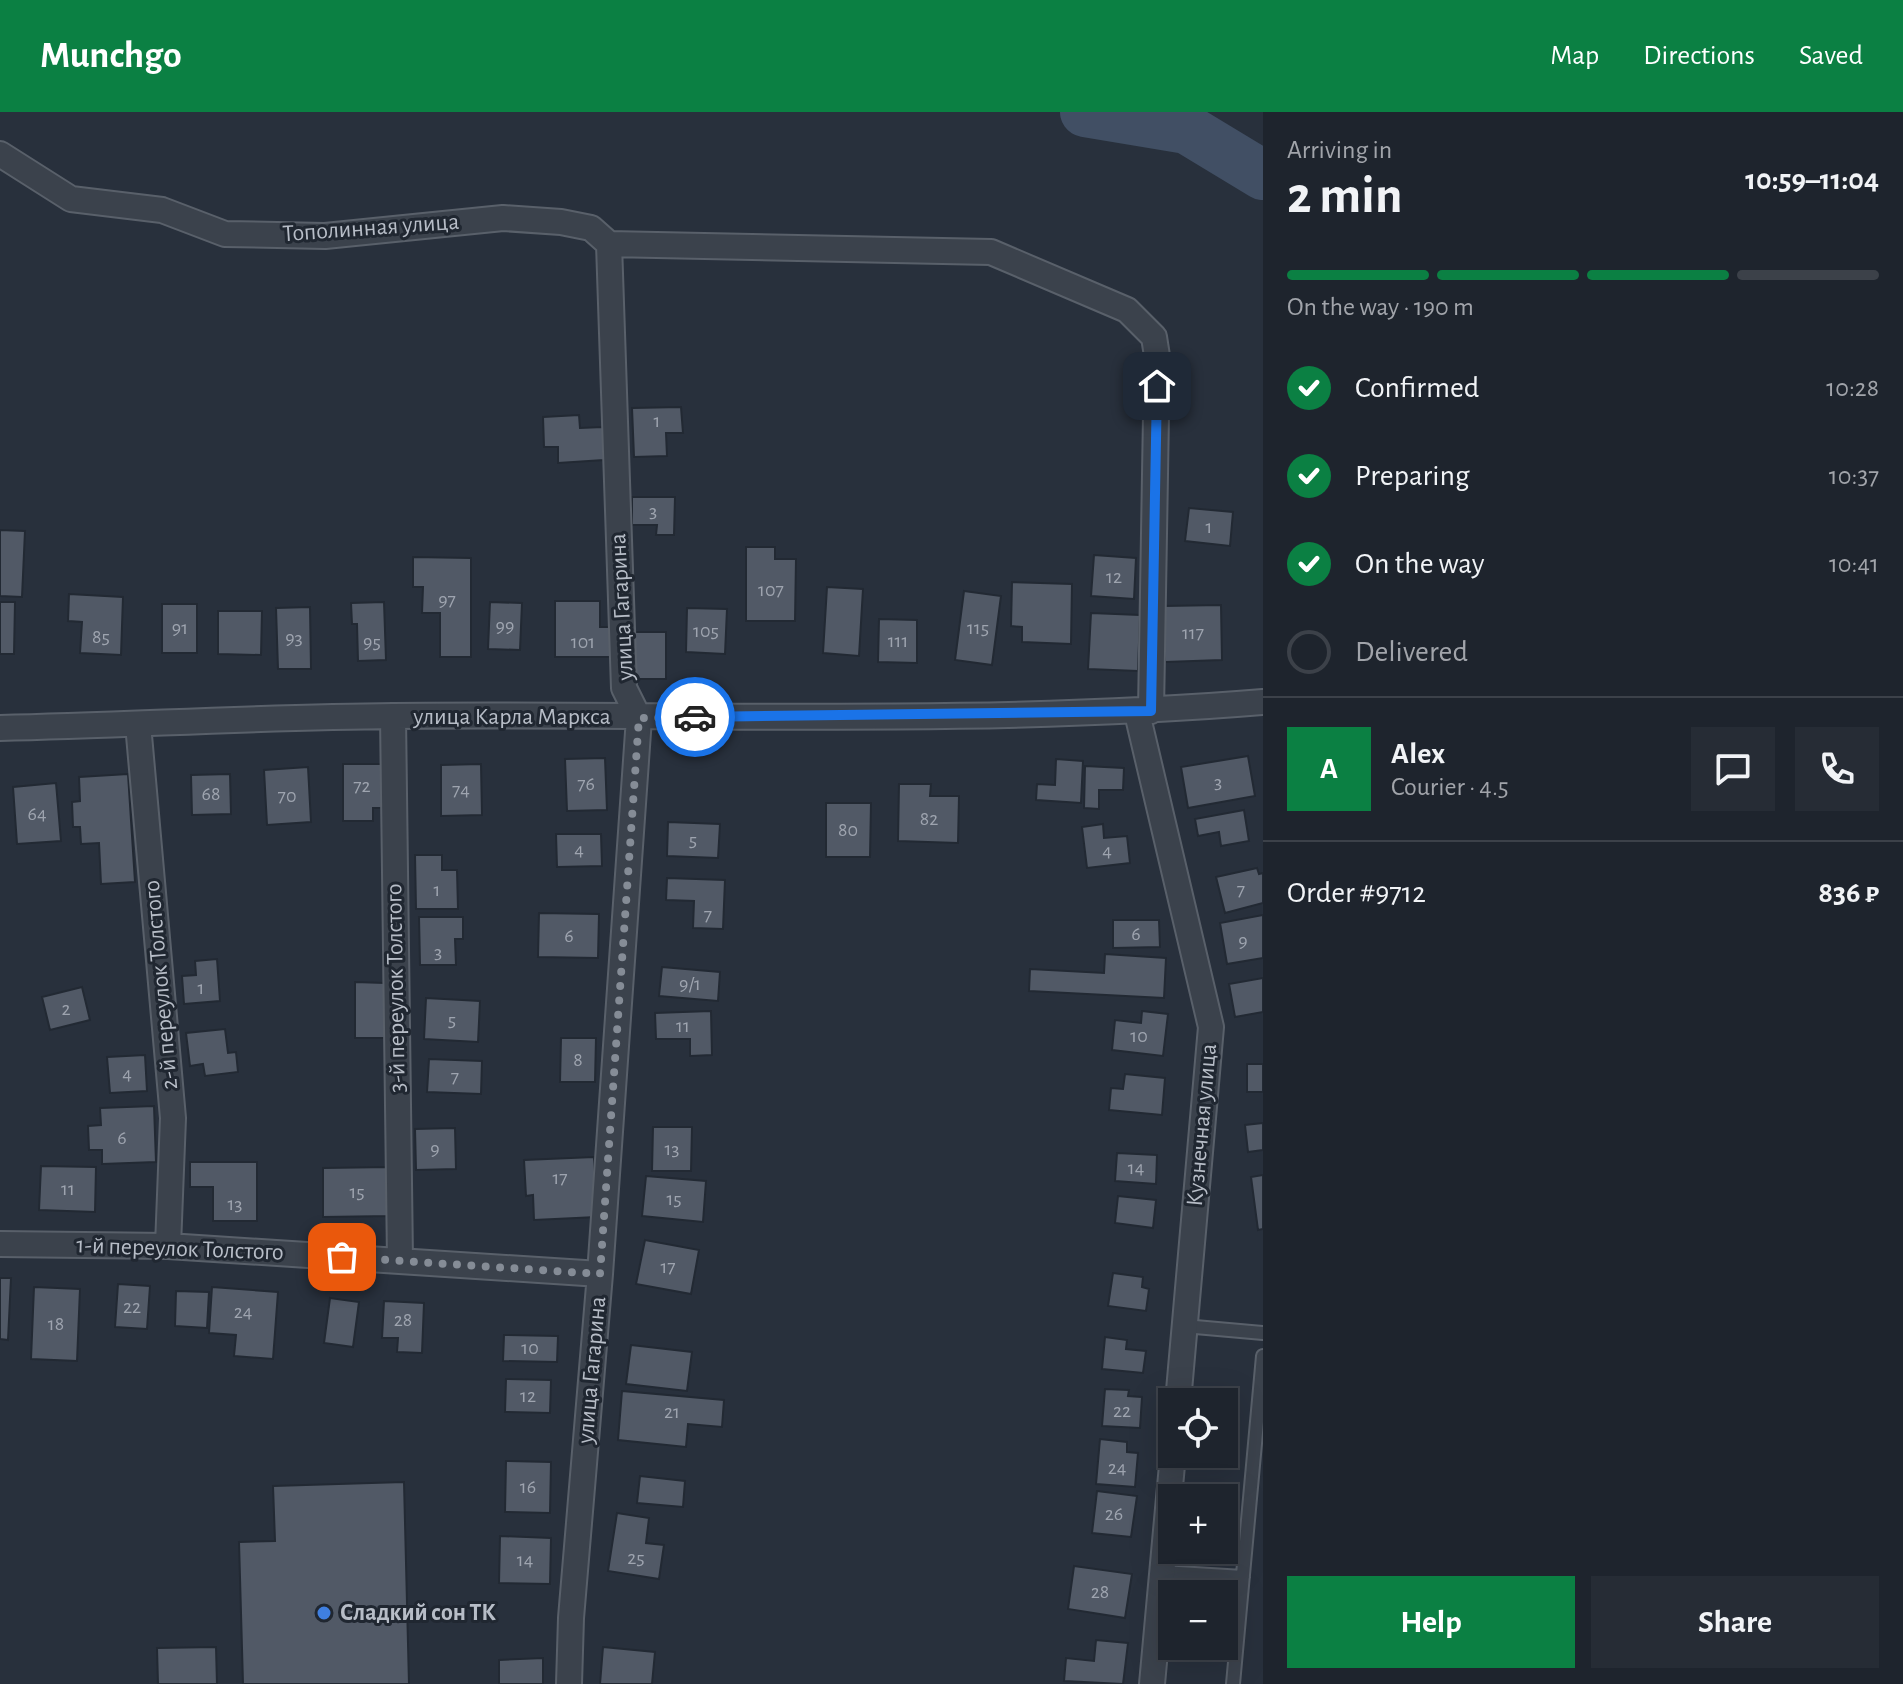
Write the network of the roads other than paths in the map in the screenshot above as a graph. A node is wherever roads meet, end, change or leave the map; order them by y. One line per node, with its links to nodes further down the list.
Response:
1 (0, 154): 2 (street, Тополинная улица)
2 (609, 244): 4 (street, Кузнечная улица); 6 (street, улица Гагарина)
3 (1263, 702): 4 (street, улица Карла Маркса)
4 (1144, 712): 6 (street, улица Карла Маркса); 13 (street, Кузнечная улица)
5 (393, 716): 6 (street, улица Карла Маркса); 7 (street, улица Карла Маркса); 11 (street, 3-й переулок Толстого)
6 (639, 718): 12 (street, улица Гагарина)
7 (138, 724): 8 (street, улица Карла Маркса); 10 (street, 2-й переулок Толстого)
8 (0, 728)
9 (0, 1244): 10 (street, 1-й переулок Толстого)
10 (168, 1246): 11 (street, 1-й переулок Толстого)
11 (400, 1260): 12 (street, 1-й переулок Толстого)
12 (600, 1274): 20 (street, улица Гагарина)
13 (1184, 1326): 14 (lane); 16 (street, Кузнечная улица)
14 (1263, 1333)
15 (1263, 1356): 19 (lane)
16 (1179, 1388)
17 (1172, 1468): 18 (street)
18 (1162, 1572): 19 (lane); 21 (street)
19 (1243, 1577): 22 (lane)
20 (569, 1684)
21 (1152, 1684)
22 (1233, 1684)

